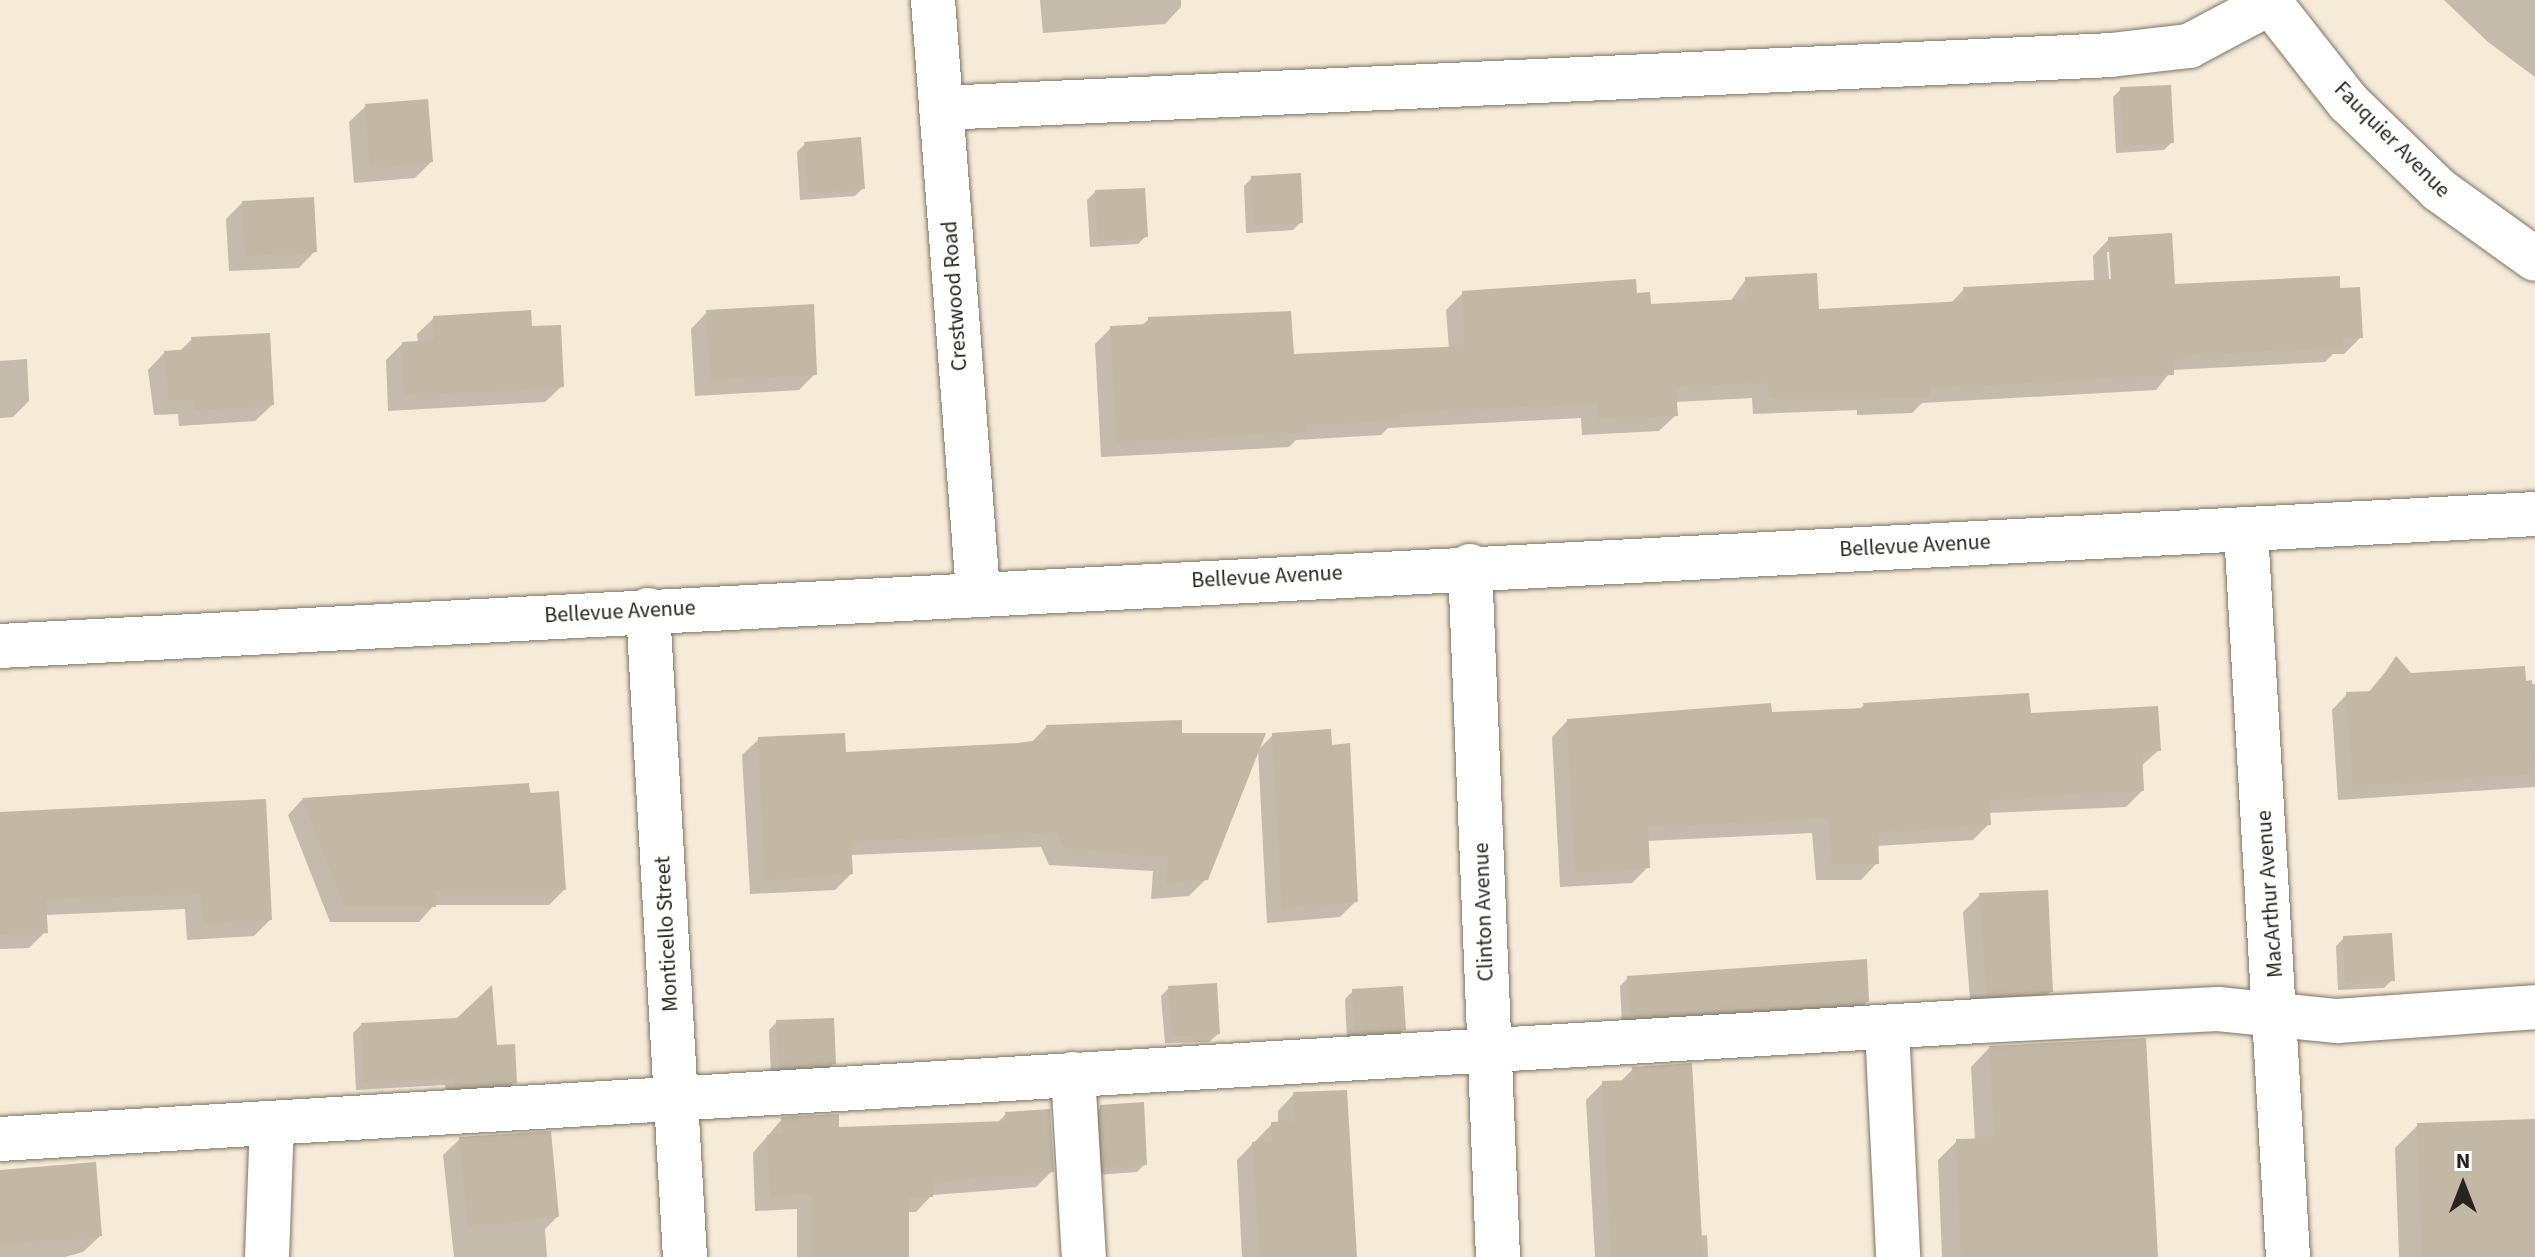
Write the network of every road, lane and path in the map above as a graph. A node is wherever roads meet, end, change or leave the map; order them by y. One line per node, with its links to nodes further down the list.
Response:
1 (933, 0): 3 (street, Crestwood Road)
2 (2269, 1): 3 (street); 4 (street, Fauquier Avenue)
3 (941, 108): 8 (street, Crestwood Road)
4 (2535, 259)
5 (2535, 514): 6 (street, Bellevue Avenue)
6 (2246, 531): 7 (street, Bellevue Avenue); 12 (street, MacArthur Avenue)
7 (1470, 566): 8 (street, Bellevue Avenue); 14 (street, Clinton Avenue)
8 (978, 591): 9 (street, Bellevue Avenue)
9 (648, 610): 10 (street, Bellevue Avenue); 16 (street, Monticello Street)
10 (0, 646)
11 (2535, 1007): 12 (street)
12 (2278, 1016): 13 (street); 24 (street, MacArthur Avenue)
13 (1887, 1028): 14 (street); 23 (street)
14 (1489, 1048): 15 (street); 22 (street, Clinton Avenue)
15 (1073, 1074): 16 (street); 21 (street)
16 (677, 1099): 17 (street); 20 (street, Monticello Street)
17 (272, 1123): 18 (street); 19 (street)
18 (0, 1139)
19 (267, 1257)
20 (685, 1257)
21 (1084, 1257)
22 (1498, 1257)
23 (1898, 1257)
24 (2288, 1257)

